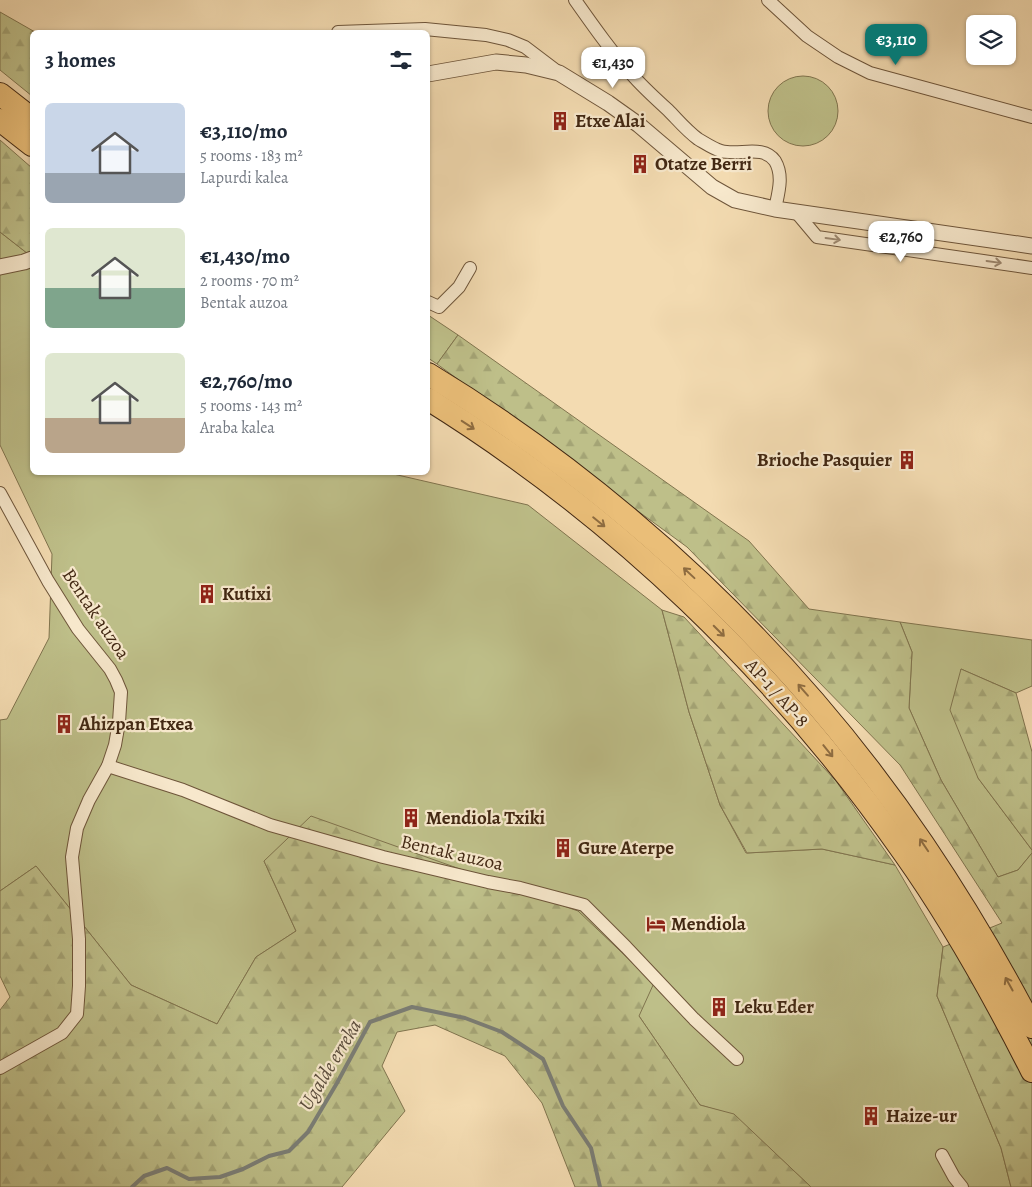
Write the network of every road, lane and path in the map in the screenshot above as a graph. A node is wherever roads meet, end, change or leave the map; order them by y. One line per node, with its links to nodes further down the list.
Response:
1 (575, 0): 11 (street)
2 (768, 0): 8 (street)
3 (396, 30): 4 (street)
4 (560, 73): 5 (street); 11 (street)
5 (430, 74)
6 (0, 94): 7 (highway)
7 (30, 117)
8 (1032, 117)
9 (0, 120): 10 (highway)
10 (30, 143)
11 (775, 209): 12 (street)
12 (796, 212): 13 (street); 17 (street, one-way to 17)
13 (1032, 246)
14 (30, 260): 15 (street)
15 (0, 267)
16 (470, 268): 18 (street)
17 (1032, 268)
18 (430, 303)
19 (430, 375): 23 (highway, AP-1 / AP-8, one-way to 19)
20 (430, 400): 26 (highway, AP-1 / AP-8, one-way to 26)
21 (0, 494): 22 (street, Bentak auzoa)
22 (108, 766): 24 (street, Bentak auzoa); 25 (street, Bentak auzoa)
23 (1032, 1027)
24 (736, 1059)
25 (0, 1068)
26 (1032, 1071)
27 (942, 1155): 28 (street)
28 (962, 1187)

